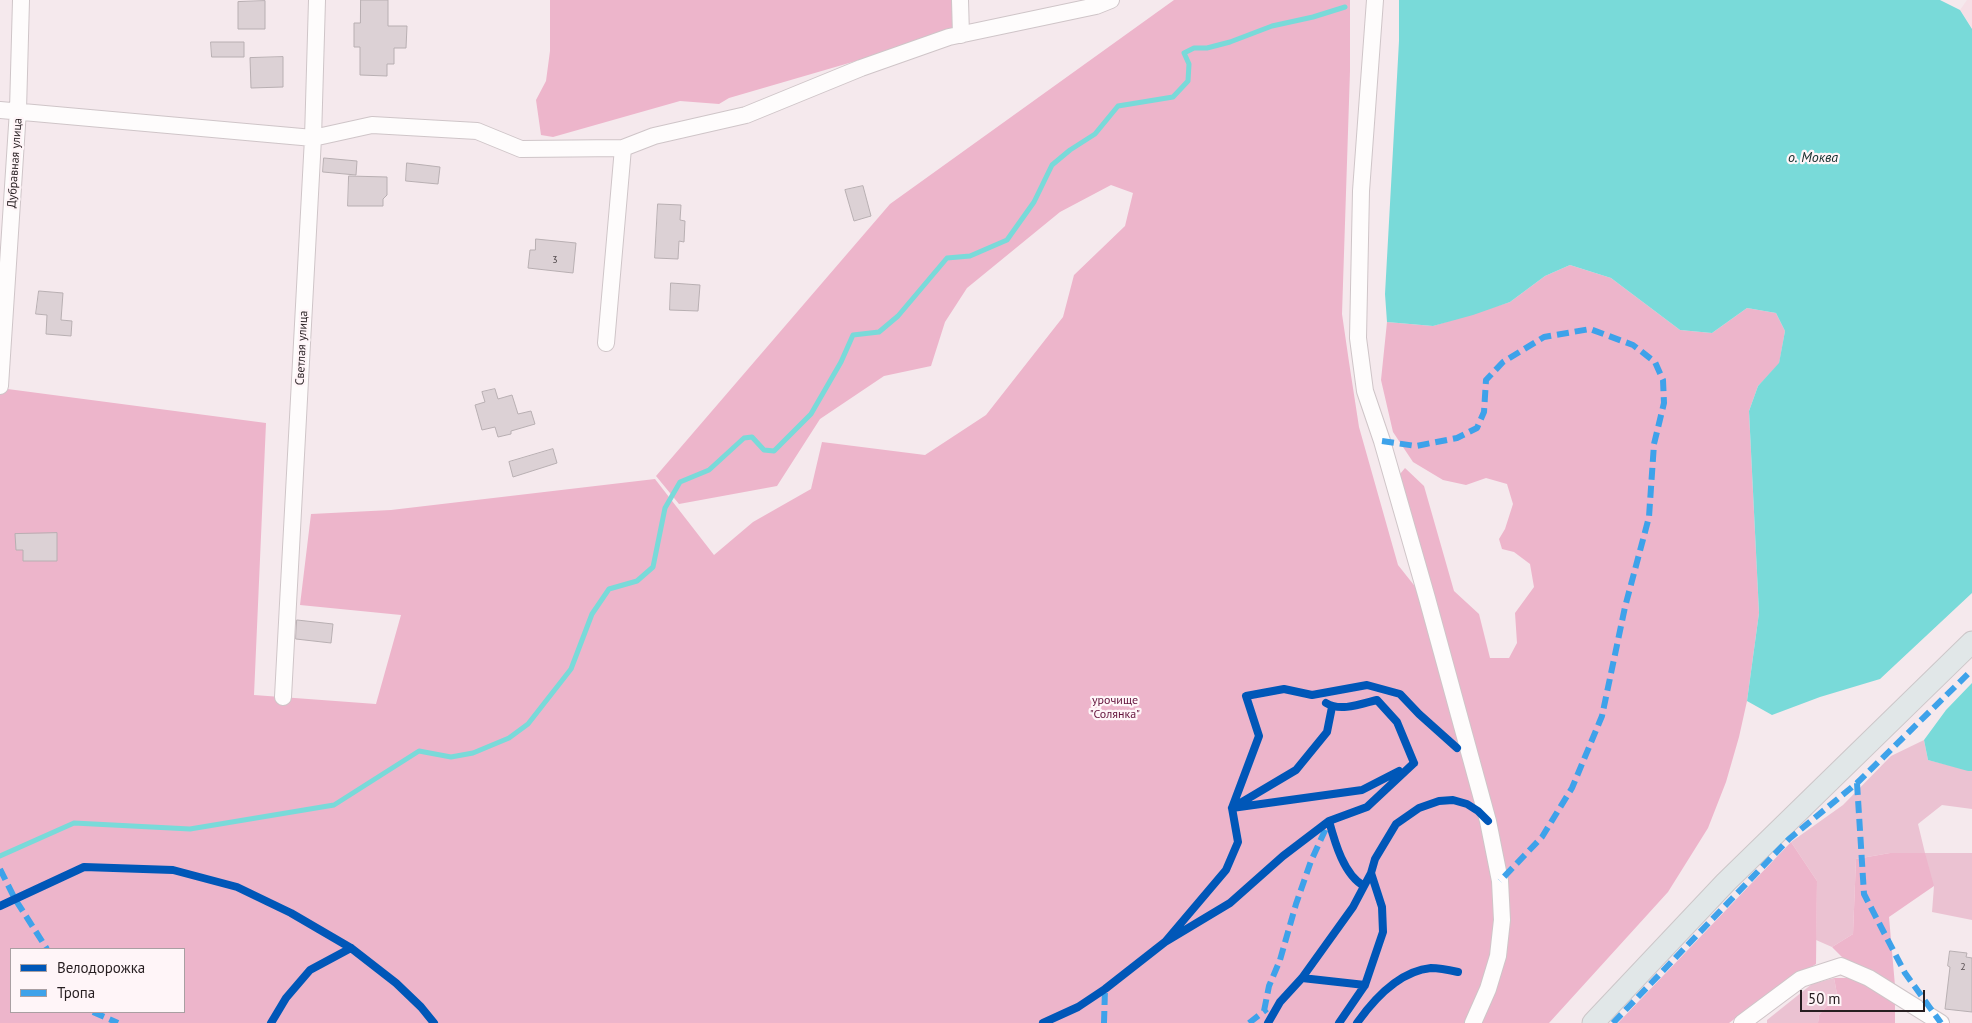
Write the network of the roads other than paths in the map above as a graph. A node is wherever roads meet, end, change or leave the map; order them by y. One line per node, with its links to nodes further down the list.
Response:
1 (21, 0): 8 (street, Дубравная улица)
2 (316, 0): 9 (street, Светлая улица)
3 (960, 0): 6 (street)
4 (1111, 0): 6 (street)
5 (1375, 0): 15 (street)
6 (955, 36): 10 (street)
7 (0, 110): 8 (street)
8 (18, 110): 9 (street); 12 (street, Дубравная улица)
9 (313, 138): 10 (street); 14 (street, Светлая улица)
10 (623, 148): 11 (street)
11 (606, 343)
12 (0, 386)
13 (1972, 642): 16 (main road)
14 (283, 697)
15 (1473, 1023)
16 (1593, 1023)
17 (1742, 1023): 18 (street)
18 (1941, 1023)

